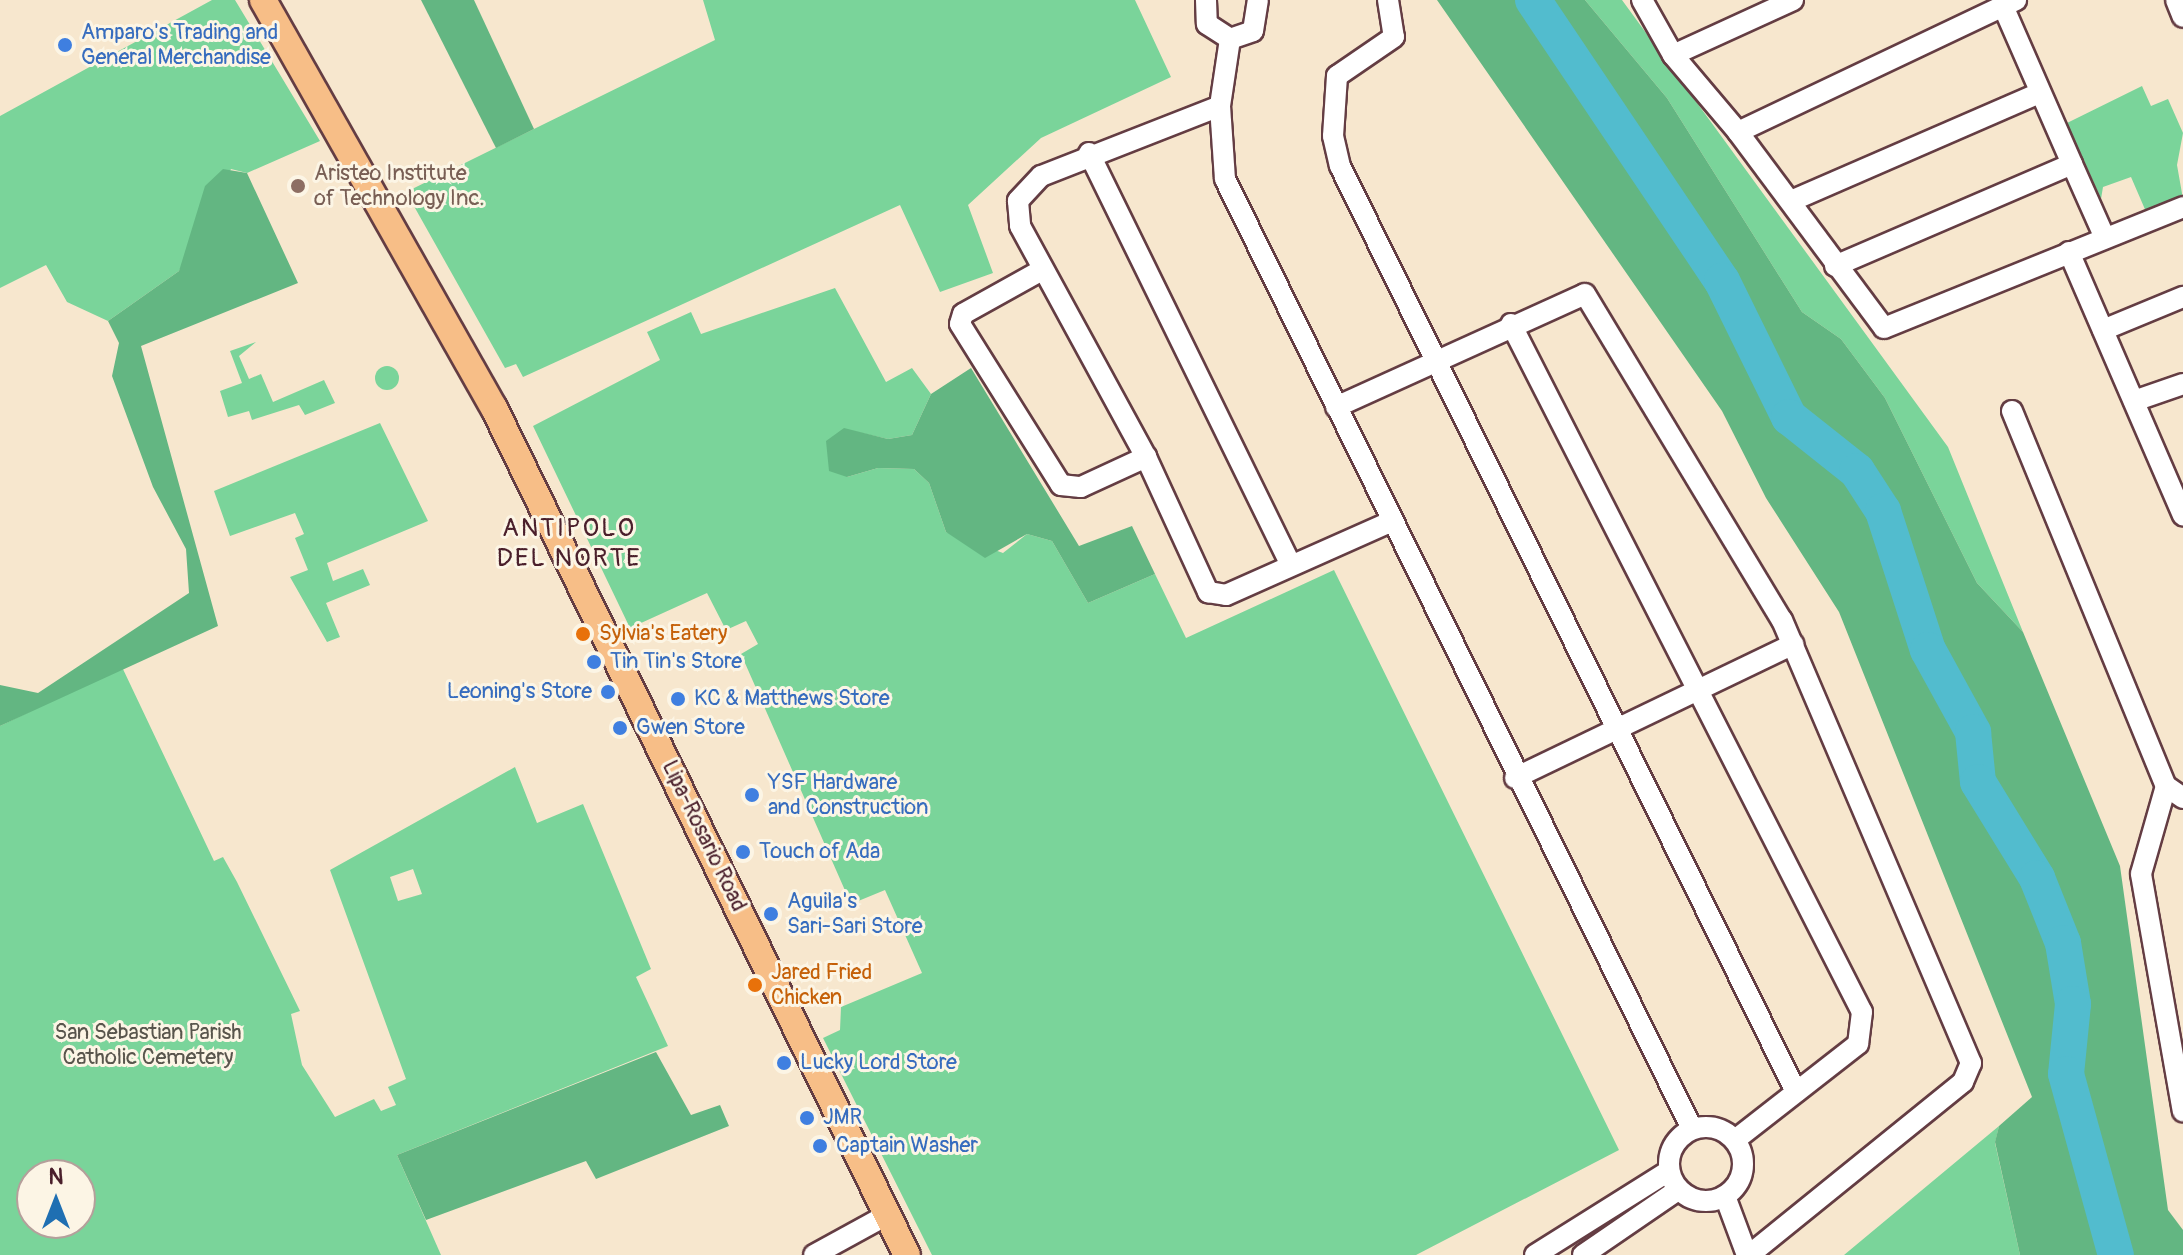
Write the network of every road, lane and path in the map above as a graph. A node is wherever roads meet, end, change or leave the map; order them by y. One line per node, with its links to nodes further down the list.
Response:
1 (263, 0): 47 (main road, Lipa-Rosario Road)
2 (1206, 0): 10 (street)
3 (1258, 0): 10 (street)
4 (1388, 0): 26 (street)
5 (1642, 0): 11 (street)
6 (1793, 0): 11 (street)
7 (2176, 0): 9 (street)
8 (2010, 3): 12 (street); 14 (street)
9 (2183, 17)
10 (1230, 39): 13 (street)
11 (1673, 55): 14 (street)
12 (2039, 93): 16 (street); 17 (street)
13 (1220, 106): 15 (street); 29 (street)
14 (1738, 132): 17 (street)
15 (1089, 153): 22 (street); 35 (street)
16 (2072, 164): 19 (street); 21 (street)
17 (1791, 201): 21 (street)
18 (2183, 207): 19 (street)
19 (2105, 238): 20 (street)
20 (2069, 252): 21 (street); 25 (street)
21 (1835, 266)
22 (1042, 270): 31 (street); 31 (street)
23 (2183, 297): 25 (street)
24 (1511, 324): 26 (street); 36 (street); 37 (street)
25 (2103, 330): 28 (street)
26 (1435, 360): 29 (street); 38 (street)
27 (2183, 384): 28 (street)
28 (2134, 401): 32 (street)
29 (1336, 407): 34 (street)
30 (2012, 411): 40 (street)
31 (1146, 457): 35 (street)
32 (2174, 472): 33 (street)
33 (2183, 515)
34 (1390, 522): 35 (street); 39 (street)
35 (1291, 565)
36 (1793, 644): 37 (street); 52 (street)
37 (1703, 689): 38 (street); 41 (street)
38 (1617, 730): 39 (street); 41 (street)
39 (1515, 778): 43 (street)
40 (2175, 792): 42 (street)
41 (1796, 1092): 44 (street)
42 (2183, 1111)
43 (1692, 1129): 44 (street); 45 (street)
44 (1735, 1140): 46 (street)
45 (1674, 1180): 46 (street); 50 (street); 51 (street)
46 (1725, 1196): 52 (street)
47 (887, 1215): 48 (street); 49 (main road, Lipa-Rosario Road)
48 (814, 1255)
49 (907, 1255)
50 (1535, 1255)
51 (1583, 1255)
52 (1748, 1255)

